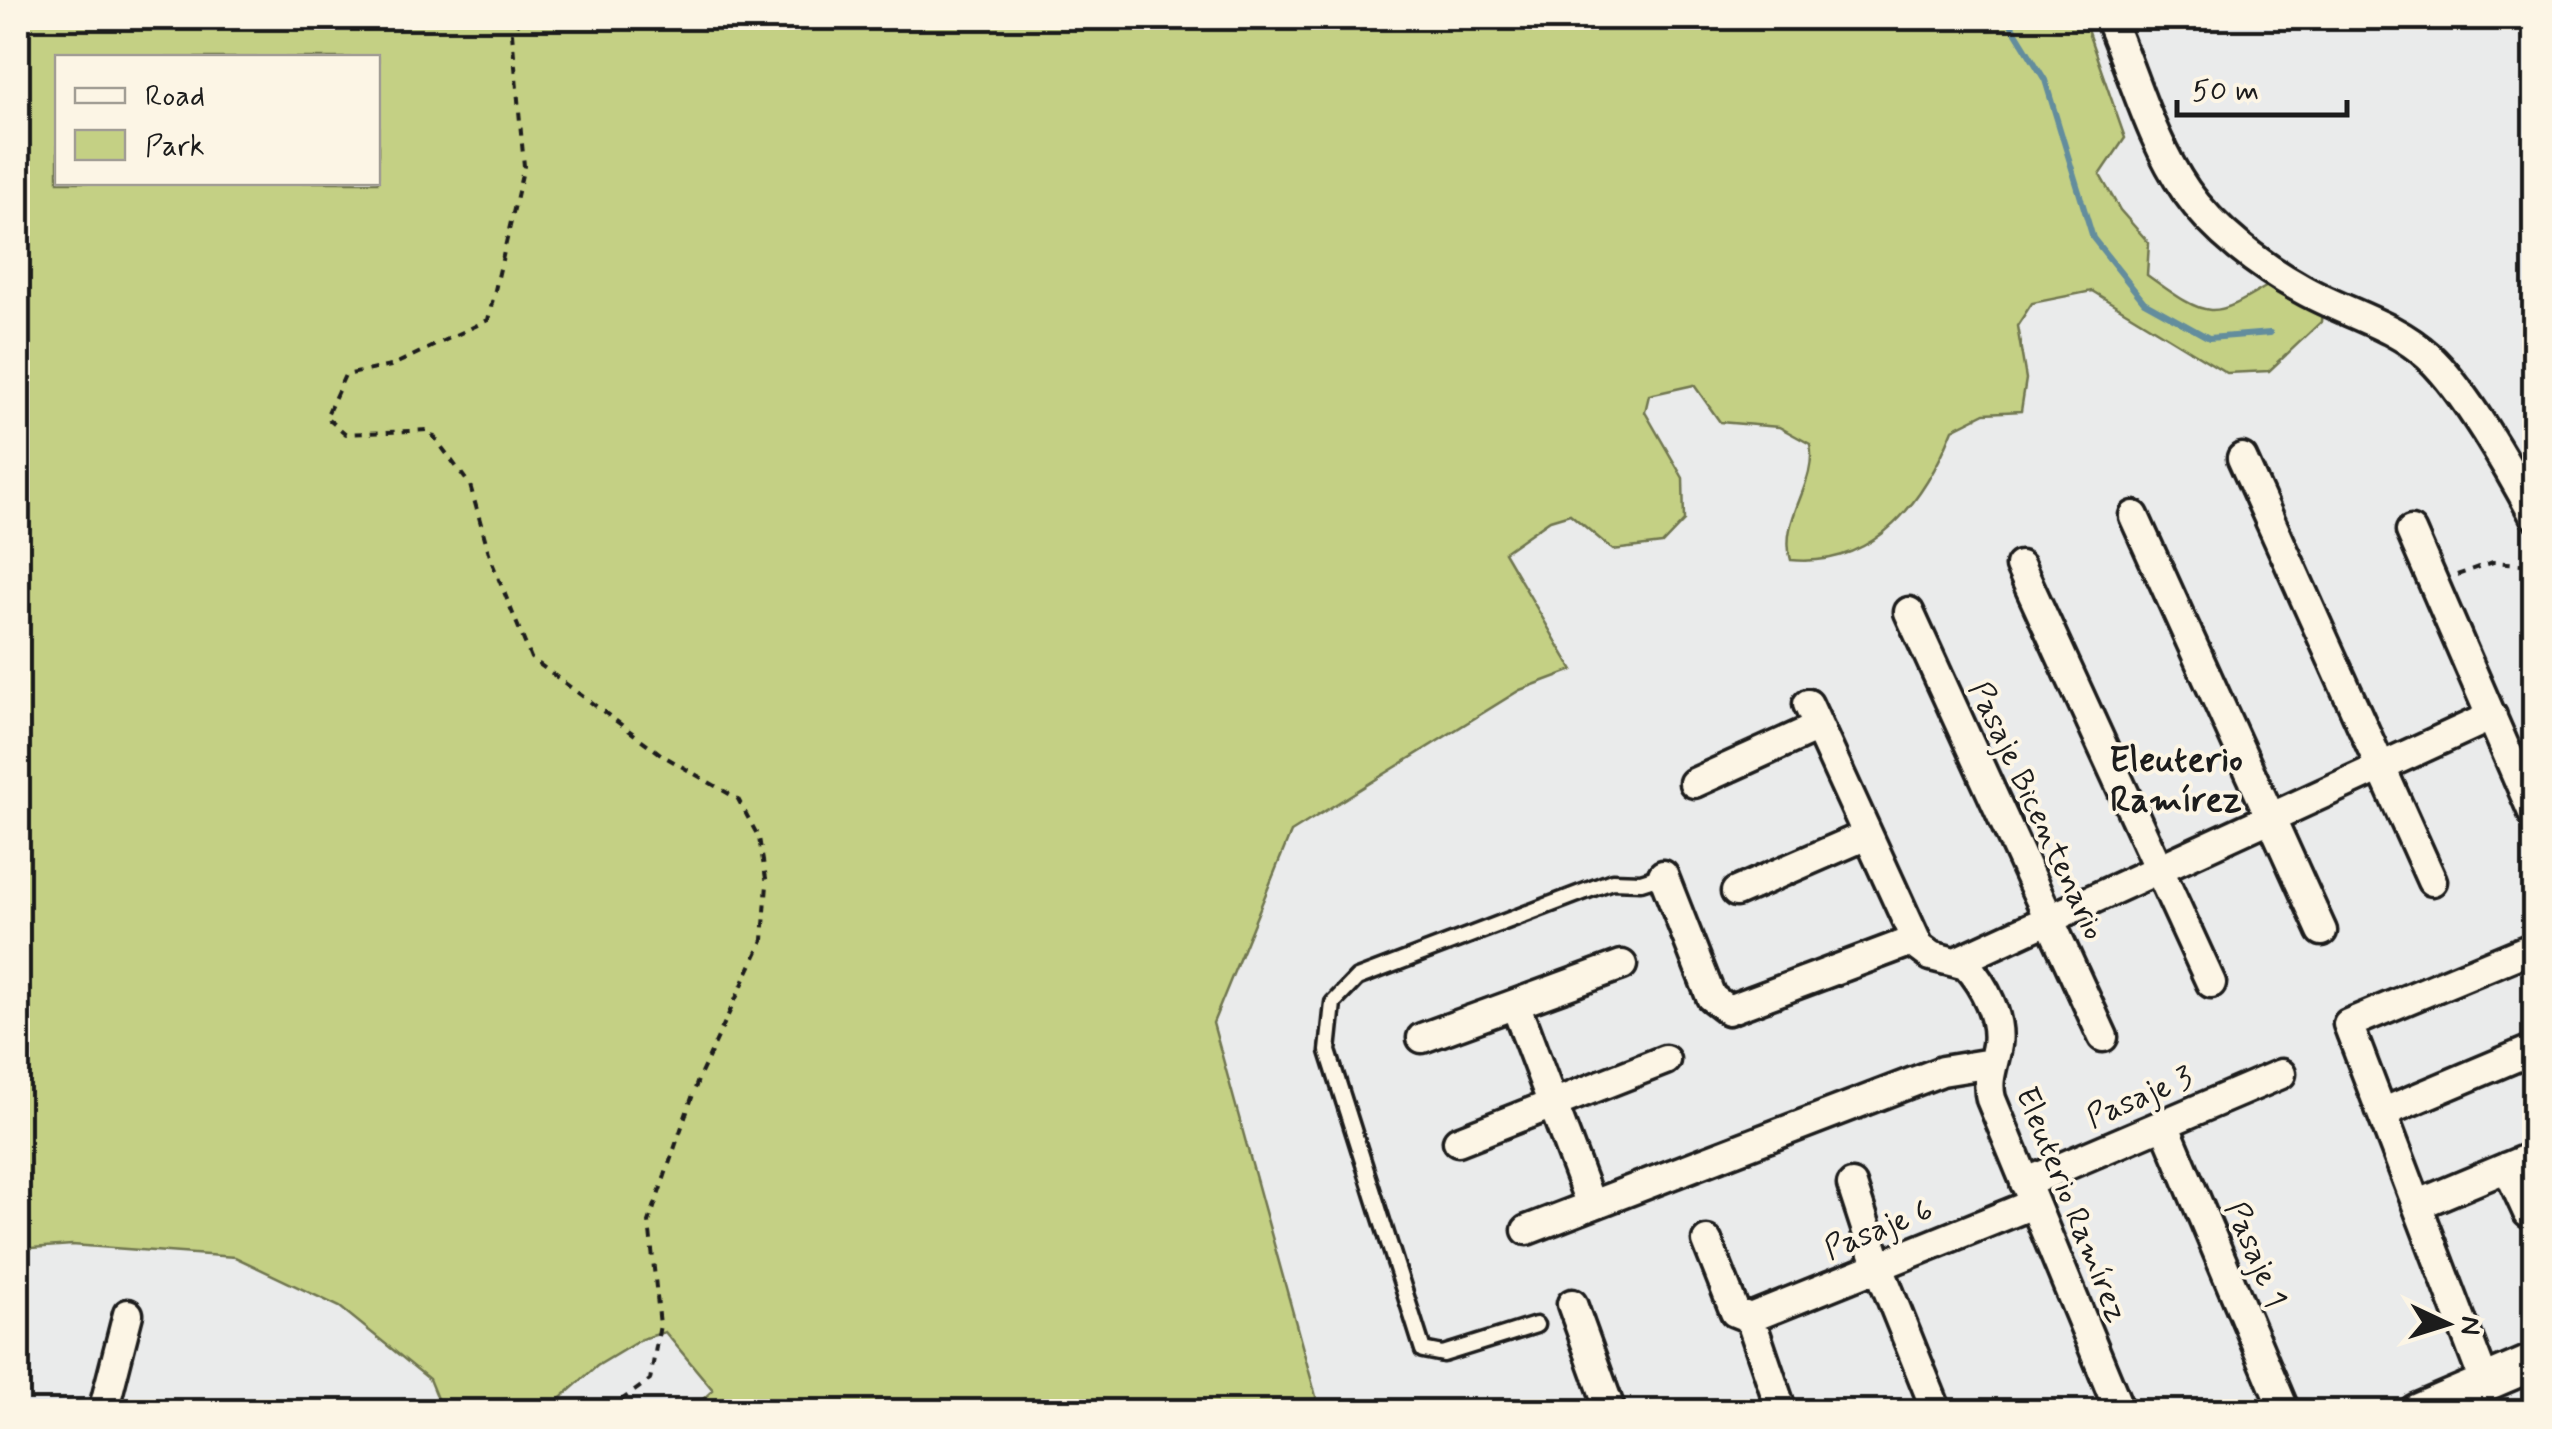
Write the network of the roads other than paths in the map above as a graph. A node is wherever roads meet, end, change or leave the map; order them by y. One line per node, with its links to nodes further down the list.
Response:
1 (2109, 18): 3 (street)
2 (2242, 458): 9 (street)
3 (2534, 515)
4 (2134, 516): 12 (street)
5 (2411, 531): 8 (street)
6 (2020, 566): 14 (street)
7 (1908, 612): 18 (street, Pasaje Bicentenario)
8 (2492, 716): 9 (street); 11 (street)
9 (2381, 768): 12 (street); 16 (street)
10 (1694, 782): 13 (street)
11 (2534, 816)
12 (2270, 818): 14 (street); 19 (street)
13 (1867, 835): 17 (street); 20 (street)
14 (2159, 869): 18 (street); 24 (street)
15 (1663, 875): 20 (street); 49 (lane)
16 (2432, 881)
17 (1736, 892)
18 (2049, 919): 22 (street); 26 (street, Pasaje Bicentenario)
19 (2322, 931)
20 (1915, 940): 22 (street, Eleuterio Ramírez)
21 (2534, 947): 33 (street)
22 (1958, 961): 30 (street, Eleuterio Ramírez)
23 (1622, 964): 25 (street)
24 (2211, 983)
25 (1515, 1004): 27 (street); 32 (street)
26 (2103, 1037)
27 (1422, 1038)
28 (2534, 1049): 33 (street)
29 (1665, 1060): 32 (street)
30 (1992, 1063): 39 (street, Eleuterio Ramírez); 41 (street)
31 (2281, 1074): 34 (street, Pasaje 3)
32 (1553, 1104): 35 (street); 41 (street)
33 (2382, 1113): 40 (street)
34 (2164, 1124): 39 (street, Pasaje 3); 58 (street, Pasaje 1)
35 (1458, 1140)
36 (2534, 1156): 37 (street)
37 (2507, 1167): 40 (street); 42 (street)
38 (1852, 1185): 45 (street)
39 (2029, 1194): 45 (street, Pasaje 6); 57 (street, Eleuterio Ramírez)
40 (2417, 1204): 51 (street)
41 (1592, 1205): 43 (street)
42 (2534, 1216)
43 (1526, 1230)
44 (1706, 1240): 48 (street)
45 (1878, 1266): 48 (street, Pasaje 6); 56 (street)
46 (1572, 1304): 54 (street)
47 (128, 1314): 53 (street)
48 (1750, 1318): 55 (street)
49 (1536, 1325)
50 (2534, 1362): 51 (street)
51 (2486, 1382): 52 (street)
52 (2424, 1410)
53 (103, 1412)
54 (1611, 1412)
55 (1782, 1412)
56 (1937, 1412)
57 (2120, 1412)
58 (2285, 1412)

